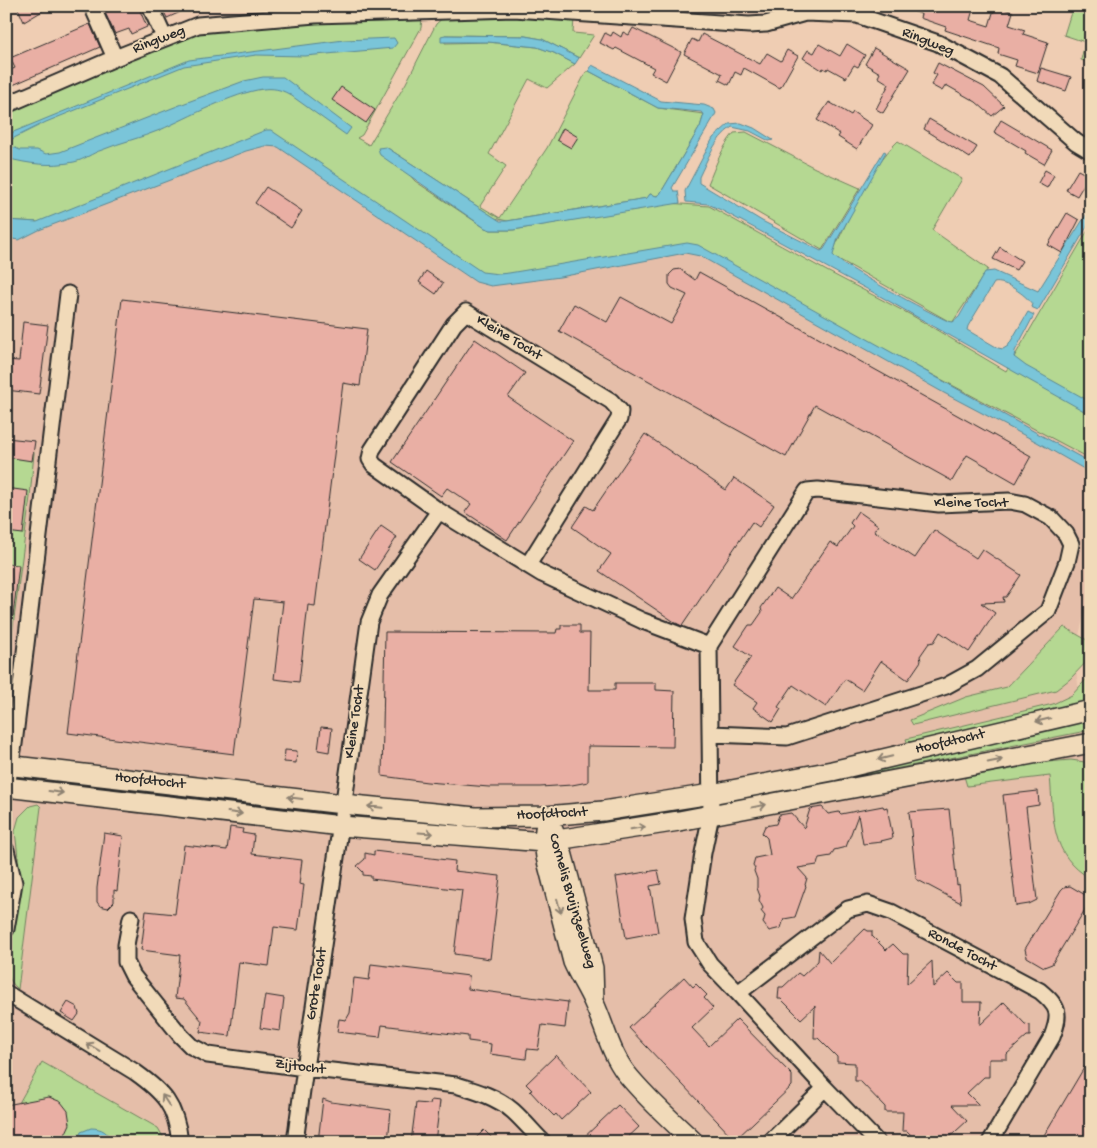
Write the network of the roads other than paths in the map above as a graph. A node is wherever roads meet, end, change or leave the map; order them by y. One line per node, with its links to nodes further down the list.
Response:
1 (92, 6): 7 (street, Ringweg)
2 (150, 6): 6 (street)
3 (513, 8): 4 (street, Ringweg); 6 (street, Ringweg)
4 (605, 10): 5 (street, Ringweg)
5 (804, 10): 9 (street, Ringweg)
6 (164, 37): 7 (street, Ringweg)
7 (115, 58): 8 (street, Ringweg)
8 (6, 105)
9 (1091, 151)
10 (68, 294): 17 (street)
11 (439, 511): 12 (street, Kleine Tocht); 12 (street, Kleine Tocht); 20 (street, Kleine Tocht)
12 (528, 565): 13 (street, Kleine Tocht)
13 (709, 646): 15 (street); 15 (street, Kleine Tocht)
14 (1091, 710): 19 (main road, Hoofdtocht, one-way to 19)
15 (711, 734): 19 (street)
16 (1091, 743): 21 (main road, Hoofdtocht, one-way to 16)
17 (8, 765): 18 (street); 20 (main road, Hoofdtocht, one-way to 17)
18 (7, 789): 23 (main road, Hoofdtocht, one-way to 23)
19 (711, 794): 21 (street); 22 (main road, Hoofdtocht)
20 (343, 804): 22 (main road, Hoofdtocht, one-way to 20); 23 (street, Kleine Tocht)
21 (711, 815): 24 (main road, Hoofdtocht, one-way to 21); 29 (street)
22 (546, 816): 24 (main road, Cornelis Bruijnzeelweg)
23 (341, 826): 24 (main road, Hoofdtocht, one-way to 24); 32 (street, Grote Tocht)
24 (551, 841): 37 (main road, Cornelis Bruijnzeelweg)
25 (6, 850): 27 (street)
26 (131, 918): 32 (street, Zijtocht)
27 (6, 929)
28 (6, 993): 31 (street)
29 (738, 993): 33 (street); 40 (street, Ronde Tocht)
30 (6, 1008): 31 (street)
31 (36, 1012): 34 (street, one-way to 31)
32 (304, 1068): 35 (street, Grote Tocht); 36 (street, Zijtocht)
33 (825, 1088): 38 (street); 39 (street)
34 (180, 1142)
35 (296, 1142)
36 (543, 1142)
37 (694, 1142)
38 (770, 1142)
39 (877, 1142)
40 (990, 1142)

